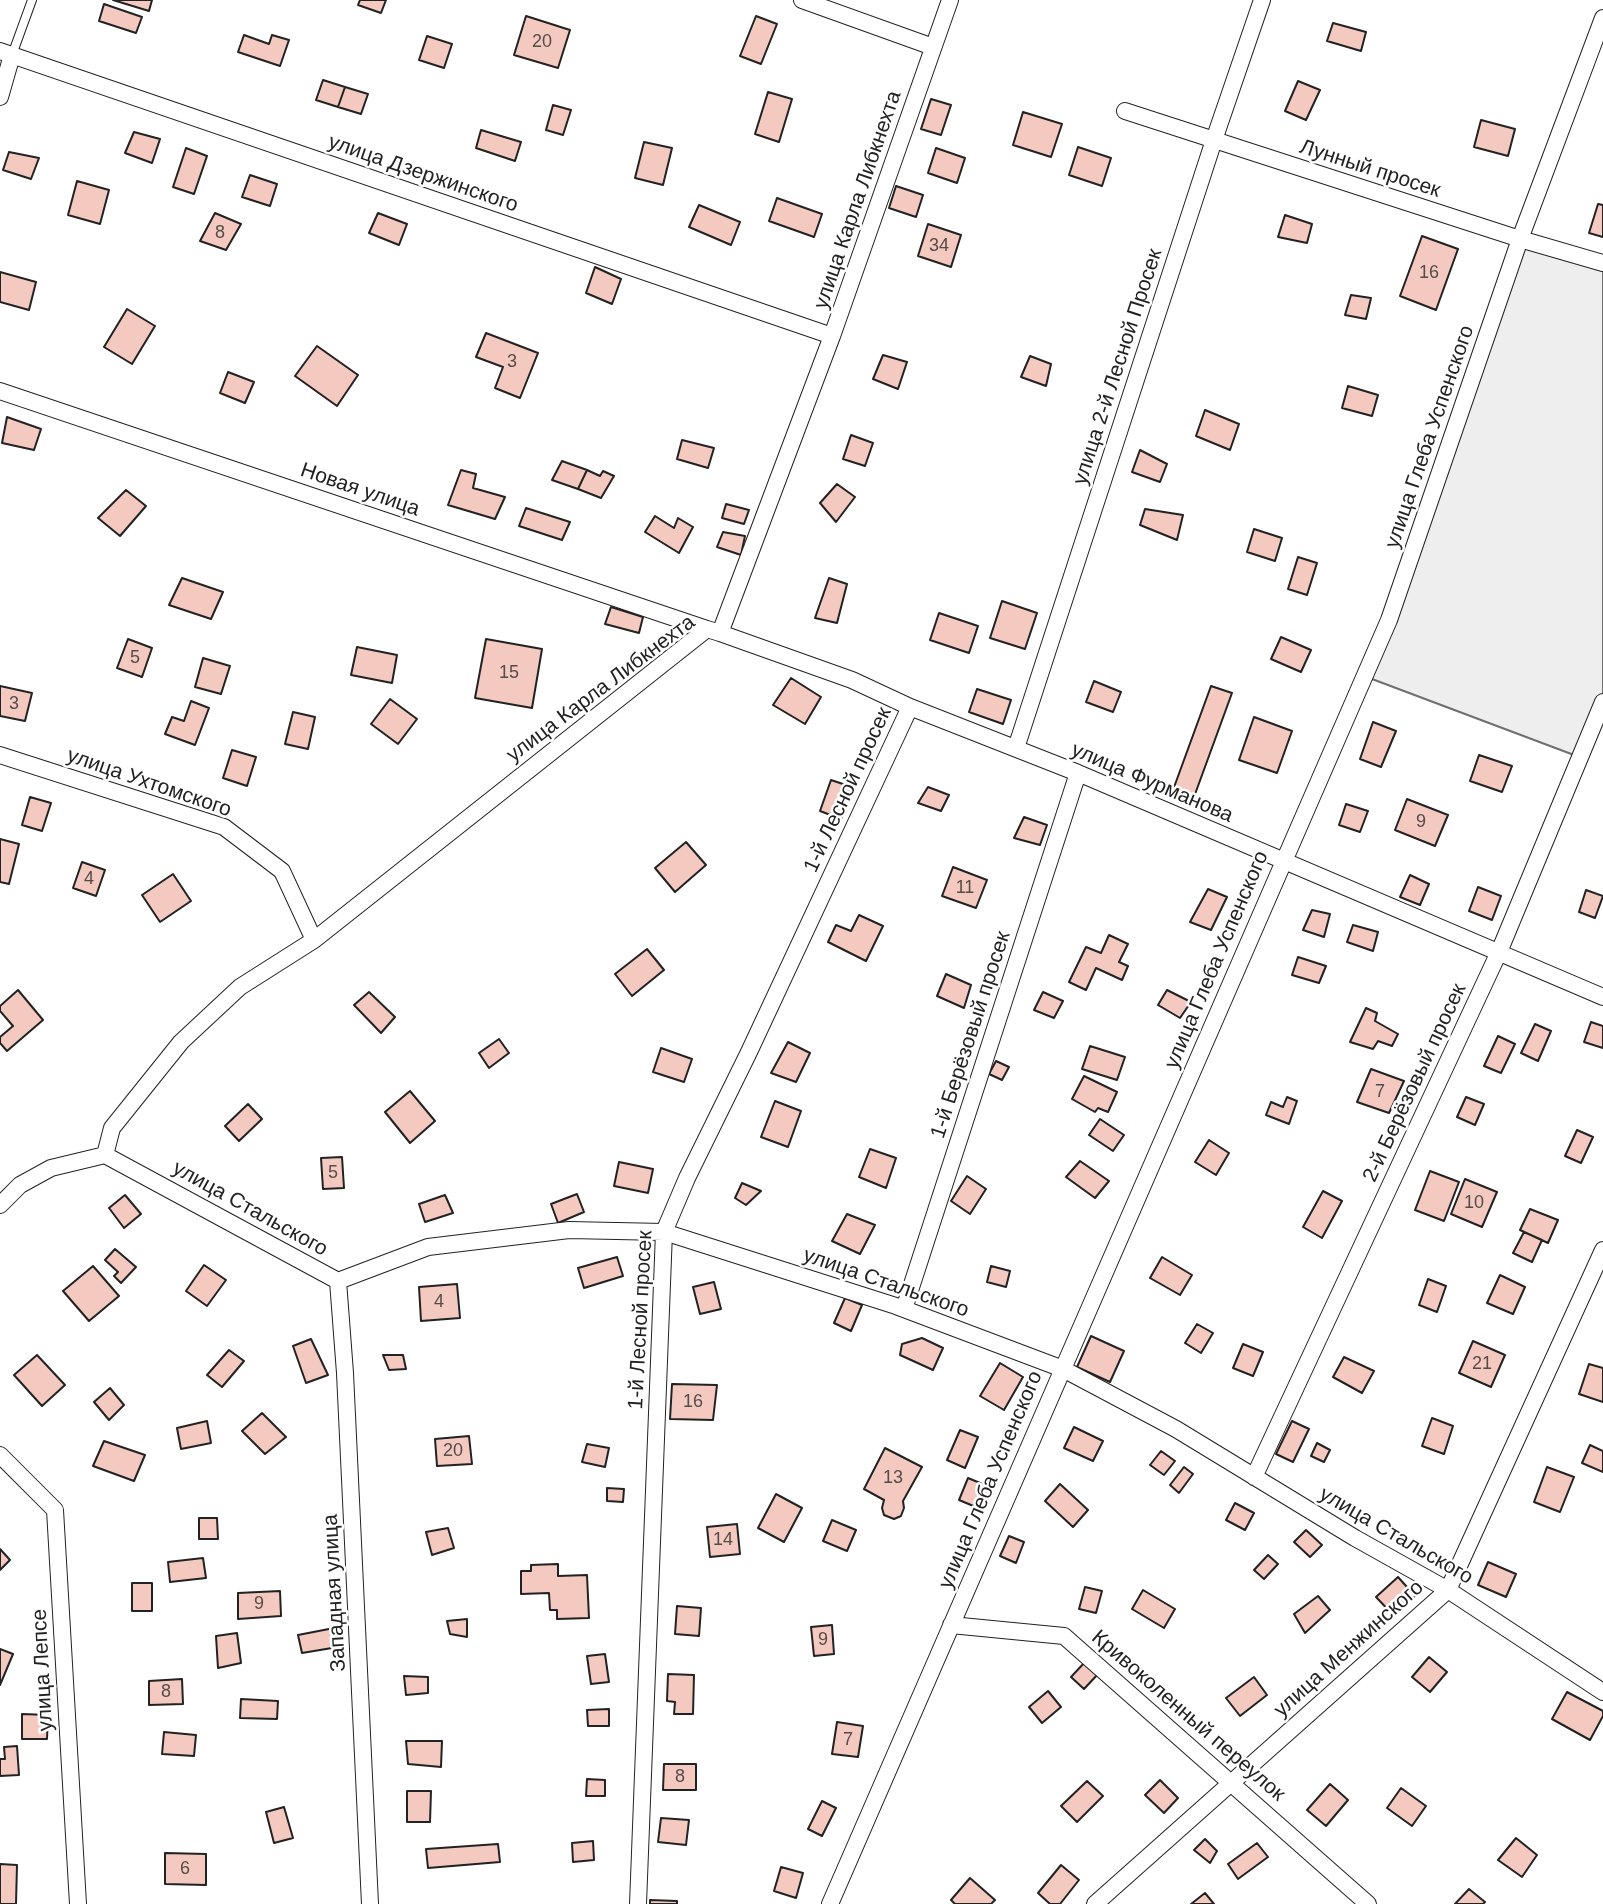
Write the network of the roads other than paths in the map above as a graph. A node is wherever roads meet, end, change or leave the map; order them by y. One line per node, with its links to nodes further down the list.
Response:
1 (32, 0): 7 (lane)
2 (802, 0): 6 (street)
3 (950, 0): 6 (street, улица Карла Либкнехта)
4 (1262, 0): 10 (street, улица 2-й Лесной Просек)
5 (1603, 18): 11 (street, улица Глеба Успенского)
6 (933, 47): 13 (street, улица Карла Либкнехта)
7 (6, 53): 8 (street); 13 (street, улица Дзержинского)
8 (0, 97)
9 (1125, 111): 10 (street, Лунный просек)
10 (1214, 140): 11 (street, Лунный просек); 18 (street, улица 2-й Лесной Просек)
11 (1520, 239): 12 (street, Лунный просек); 21 (street, улица Глеба Успенского)
12 (1603, 263)
13 (832, 337): 15 (street, улица Карла Либкнехта)
14 (0, 391): 15 (street, Новая улица)
15 (714, 631): 17 (street, улица Фурманова); 22 (street, улица Карла Либкнехта)
16 (1603, 702): 23 (street, 2-й Берёзовый просек)
17 (910, 707): 18 (street, улица Фурманова); 27 (street, 1-й Лесной просек)
18 (1016, 748): 20 (street, улица Фурманова)
19 (0, 755): 22 (street, улица Ухтомского)
20 (1078, 773): 21 (street, улица Фурманова); 30 (street, 1-й Берёзовый просек)
21 (1282, 862): 23 (street, улица Фурманова); 31 (street, улица Глеба Успенского)
22 (314, 940): 25 (street, улица Карла Либкнехта)
23 (1499, 952): 24 (street, улица Фурманова); 33 (street, 2-й Берёзовый просек)
24 (1603, 997)
25 (106, 1155): 26 (street); 29 (street, улица Стальского)
26 (0, 1205)
27 (664, 1232): 29 (street, улица Стальского); 30 (street, улица Стальского); 40 (street, 1-й Лесной просек)
28 (1603, 1251): 34 (street, улица Менжинского)
29 (338, 1281): 39 (street, Западная улица)
30 (904, 1309): 31 (street, улица Стальского)
31 (1063, 1369): 33 (street, улица Стальского); 35 (street, улица Глеба Успенского)
32 (0, 1455): 38 (street, улица Лепсе)
33 (1254, 1477): 34 (street, улица Стальского)
34 (1448, 1590): 36 (street, улица Стальского); 37 (street, улица Менжинского)
35 (951, 1625): 37 (street, Кривоколенный переулок); 41 (street, улица Глеба Успенского)
36 (1603, 1692)
37 (1231, 1782): 42 (street, улица Менжинского); 43 (street, Кривоколенный переулок)
38 (78, 1904)
39 (370, 1904)
40 (638, 1904)
41 (830, 1904)
42 (1095, 1904)
43 (1368, 1904)

